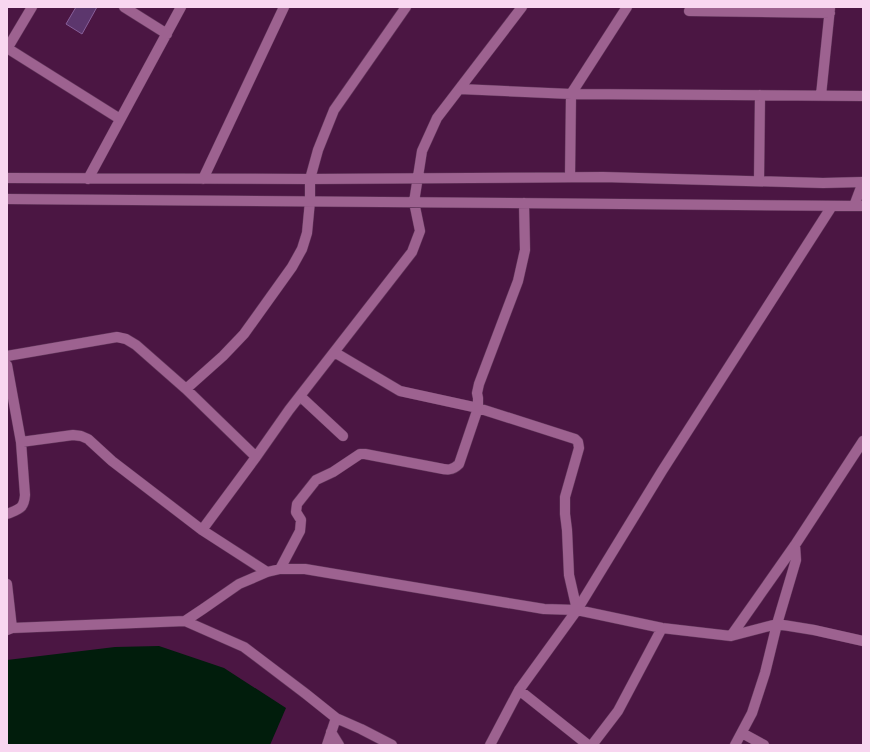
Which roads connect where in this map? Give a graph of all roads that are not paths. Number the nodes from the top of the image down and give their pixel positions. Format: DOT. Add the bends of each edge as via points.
graph roads {
  1 [pos="32,7"];
  2 [pos="124,7"];
  3 [pos="181,7"];
  4 [pos="284,7"];
  5 [pos="406,7"];
  6 [pos="522,7"];
  7 [pos="627,7"];
  8 [pos="830,10"];
  9 [pos="689,11"];
  10 [pos="167,34"];
  11 [pos="7,48"];
  12 [pos="460,89"];
  13 [pos="571,94"];
  14 [pos="760,95"];
  15 [pos="821,95"];
  16 [pos="863,96"];
  17 [pos="120,119"];
  18 [pos="7,178"];
  19 [pos="418,178"];
  20 [pos="570,178"];
  21 [pos="88,179"];
  22 [pos="203,179"];
  23 [pos="310,179"];
  24 [pos="758,181"];
  25 [pos="863,182"];
  26 [pos="7,199"];
  27 [pos="310,201"];
  28 [pos="414,202"];
  29 [pos="524,203"];
  30 [pos="832,206"];
  31 [pos="859,206"];
  32 [pos="334,352"];
  33 [pos="7,356"];
  34 [pos="7,366"];
  35 [pos="186,389"];
  36 [pos="300,396"];
  37 [pos="478,408"];
  38 [pos="343,436"];
  39 [pos="21,442"];
  40 [pos="862,444"];
  41 [pos="256,457"];
  42 [pos="7,514"];
  43 [pos="202,530"];
  44 [pos="795,544"];
  45 [pos="280,569"];
  46 [pos="266,572"];
  47 [pos="7,584"];
  48 [pos="577,610"];
  49 [pos="185,621"];
  50 [pos="777,624"];
  51 [pos="662,628"];
  52 [pos="10,629"];
  53 [pos="730,636"];
  54 [pos="863,641"];
  55 [pos="519,690"];
  56 [pos="336,718"];
  57 [pos="331,732"];
  58 [pos="742,733"];
  59 [pos="326,745"];
  60 [pos="339,745"];
  61 [pos="392,745"];
  62 [pos="490,745"];
  63 [pos="588,745"];
  64 [pos="592,745"];
  65 [pos="735,745"];
  66 [pos="764,745"];
  1 -- 11 [label="street"];
  2 -- 10 [label="street"];
  3 -- 10 [label="street"];
  4 -- 22 [label="street"];
  5 -- 23 [label="street" via="334,110"];
  6 -- 12 [label="street"];
  7 -- 13 [label="street"];
  8 -- 9 [label="street"];
  8 -- 15 [label="street"];
  10 -- 17 [label="street"];
  11 -- 17 [label="street"];
  12 -- 13 [label="street"];
  12 -- 19 [label="street" via="437,118 422,151"];
  13 -- 14 [label="street"];
  13 -- 20 [label="street"];
  14 -- 15 [label="street"];
  14 -- 24 [label="street"];
  15 -- 16 [label="street"];
  17 -- 21 [label="street"];
  18 -- 21 [label="street"];
  19 -- 20 [label="street"];
  19 -- 23 [label="street"];
  19 -- 28 [label="street"];
  20 -- 24 [label="street"];
  21 -- 22 [label="street"];
  22 -- 23 [label="street"];
  23 -- 27 [label="street"];
  24 -- 25 [label="street"];
  25 -- 31 [label="street"];
  26 -- 27 [label="street"];
  27 -- 28 [label="street"];
  27 -- 35 [label="street" via="307,233 292,267 244,334"];
  28 -- 29 [label="street"];
  28 -- 32 [label="street" via="420,231 412,252"];
  29 -- 30 [label="street"];
  29 -- 37 [label="street" via="525,250 518,282 479,384"];
  30 -- 31 [label="street"];
  30 -- 48 [label="street" via="662,471"];
  32 -- 36 [label="street"];
  32 -- 37 [label="street" via="400,391"];
  33 -- 35 [label="street" via="117,337 136,345"];
  34 -- 39 [label="street"];
  35 -- 41 [label="street"];
  36 -- 38 [label="street"];
  36 -- 41 [label="street"];
  37 -- 45 [label="street" via="459,464 455,468 450,470 360,454 316,480 297,504 296,512 301,520 300,531"];
  37 -- 48 [label="street" via="578,442 579,448 565,497 569,575"];
  39 -- 42 [label="street" via="24,503 21,508"];
  39 -- 43 [label="street" via="73,435 88,439 112,461"];
  40 -- 44 [label="street"];
  41 -- 43 [label="street"];
  43 -- 46 [label="street"];
  44 -- 50 [label="street" via="796,560"];
  44 -- 53 [label="street"];
  45 -- 46 [label="street"];
  45 -- 48 [label="street" via="305,569 544,609"];
  46 -- 49 [label="street" via="239,584"];
  47 -- 52 [label="street"];
  48 -- 51 [label="street"];
  48 -- 55 [label="street"];
  49 -- 52 [label="street"];
  49 -- 56 [label="street" via="244,647"];
  50 -- 53 [label="street"];
  50 -- 54 [label="street"];
  50 -- 58 [label="street" via="765,673 752,713"];
  51 -- 53 [label="street"];
  51 -- 64 [label="street" via="618,711"];
  55 -- 62 [label="street"];
  55 -- 63 [label="street"];
  56 -- 57 [label="street"];
  56 -- 61 [label="street"];
  57 -- 59 [label="street"];
  57 -- 60 [label="street"];
  58 -- 65 [label="street"];
  58 -- 66 [label="street"];
}
